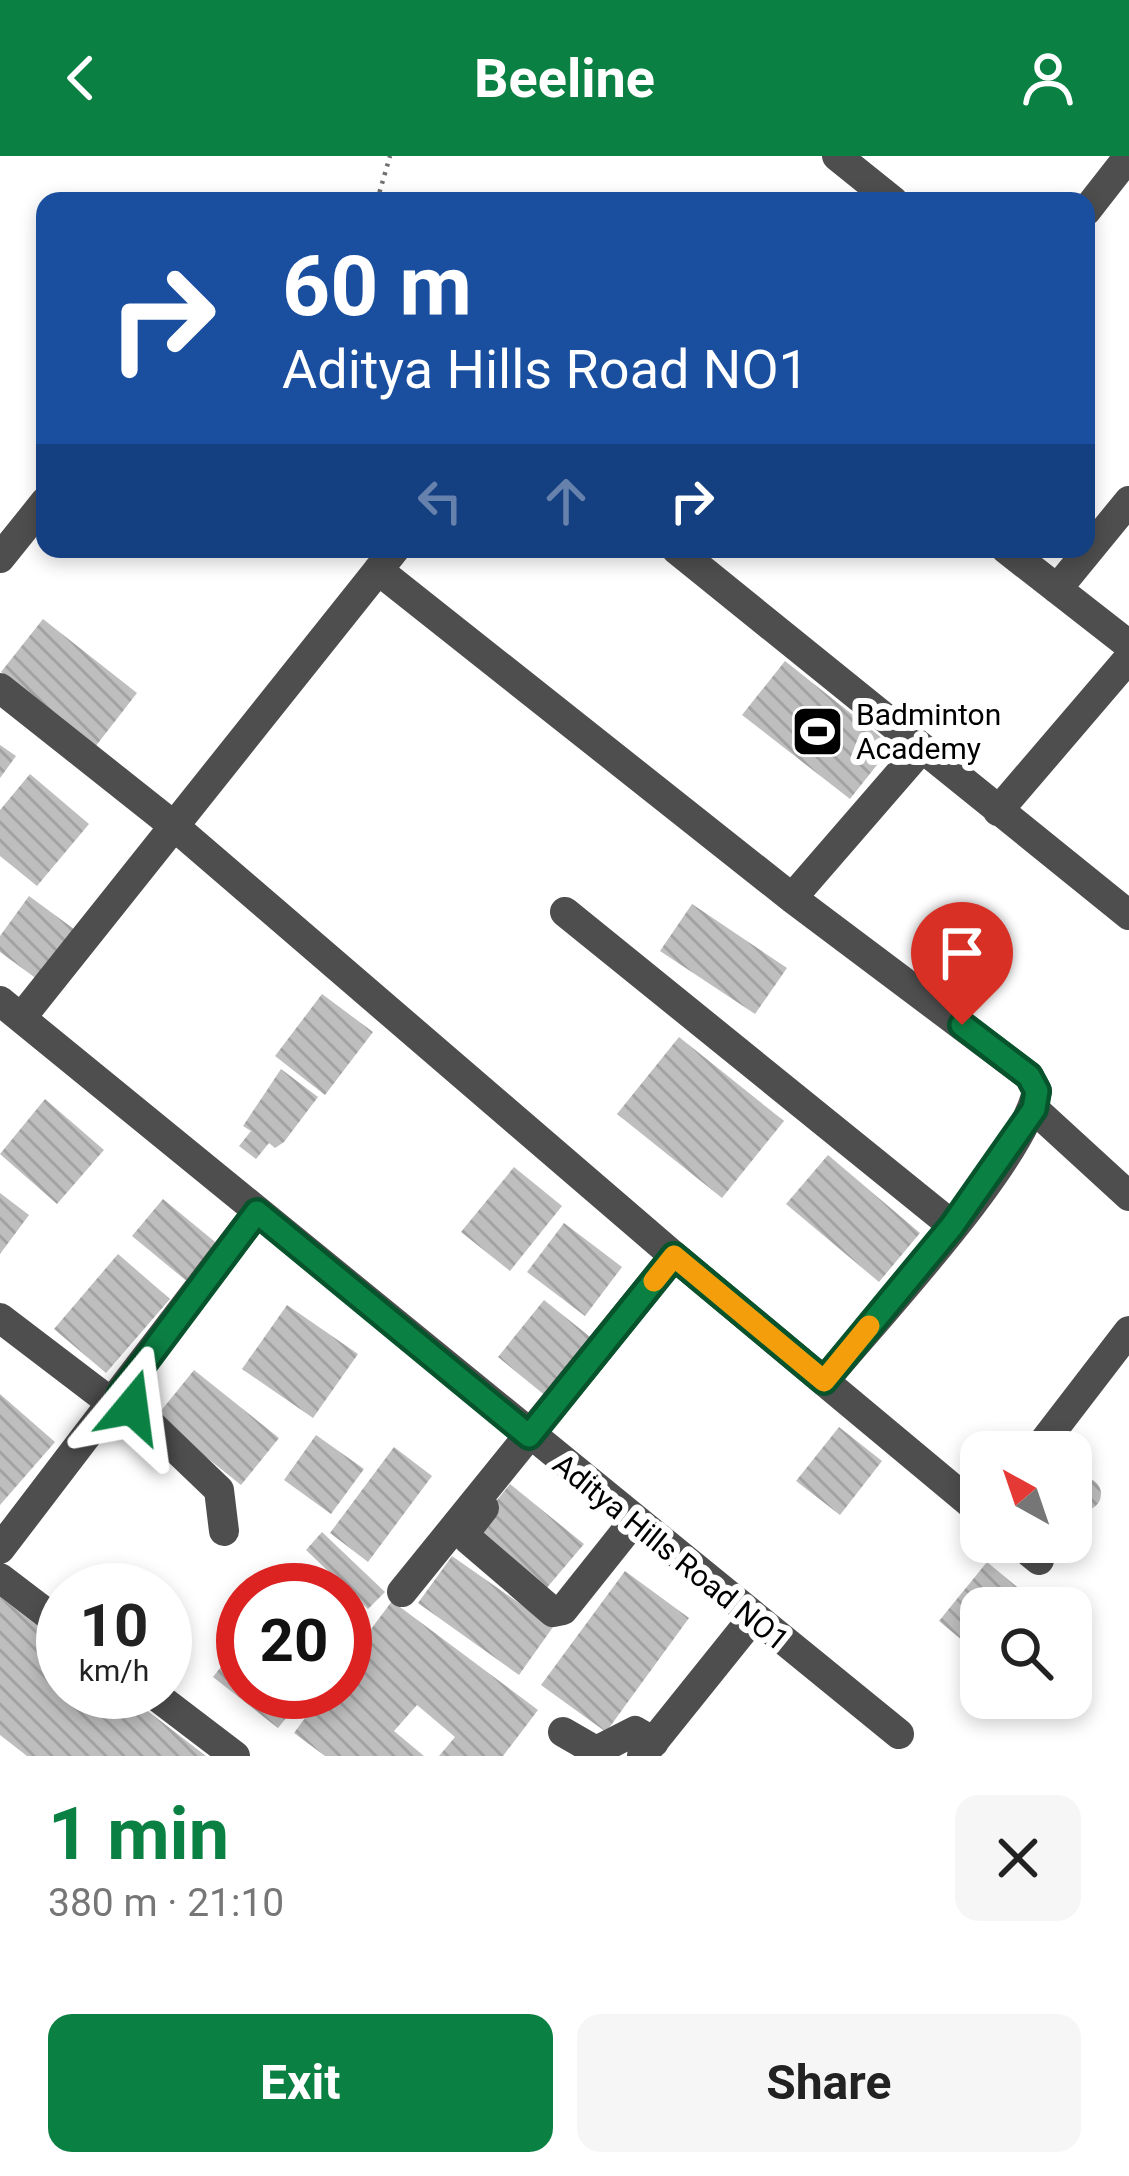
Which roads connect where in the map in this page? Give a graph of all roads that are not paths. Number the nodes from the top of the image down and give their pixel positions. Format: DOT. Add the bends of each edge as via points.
graph roads {
  1 [pos="837,156"];
  2 [pos="1129,156"];
  3 [pos="881,192"];
  4 [pos="1095,199"];
  5 [pos="1129,501"];
  6 [pos="36,513"];
  7 [pos="1095,543"];
  8 [pos="0,558"];
  9 [pos="687,558"];
  10 [pos="1017,558"];
  11 [pos="1082,558"];
  12 [pos="387,560"];
  13 [pos="1057,589"];
  14 [pos="1129,645"];
  15 [pos="1129,658"];
  16 [pos="0,688"];
  17 [pos="922,748"];
  18 [pos="998,811"];
  19 [pos="174,826"];
  20 [pos="792,898"];
  21 [pos="565,912"];
  22 [pos="1129,915"];
  23 [pos="10,1010"];
  24 [pos="1034,1109"];
  25 [pos="1129,1196"];
  26 [pos="257,1212"];
  27 [pos="952,1226"];
  28 [pos="674,1256"];
  29 [pos="0,1318"];
  30 [pos="1129,1331"];
  31 [pos="824,1381"];
  32 [pos="117,1400"];
  33 [pos="1052,1431"];
  34 [pos="532,1439"];
  35 [pos="960,1494"];
  36 [pos="634,1521"];
  37 [pos="224,1532"];
  38 [pos="0,1549"];
  39 [pos="0,1579"];
  40 [pos="402,1592"];
  41 [pos="36,1606"];
  42 [pos="752,1618"];
  43 [pos="187,1719"];
  44 [pos="563,1732"];
  45 [pos="899,1734"];
  46 [pos="648,1749"];
  47 [pos="236,1756"];
  1 -- 3 [label="street"];
  2 -- 4 [label="street"];
  5 -- 7 [label="street"];
  6 -- 8 [label="street"];
  9 -- 17 [label="street"];
  10 -- 13 [label="street"];
  11 -- 13 [label="street"];
  12 -- 19 [label="street"];
  12 -- 20 [label="street"];
  13 -- 14 [label="street"];
  15 -- 18 [label="street"];
  16 -- 19 [label="street"];
  17 -- 18 [label="street"];
  17 -- 20 [label="street"];
  18 -- 22 [label="street"];
  19 -- 23 [label="street"];
  19 -- 28 [label="street"];
  20 -- 24 [label="street" via="1029,1076"];
  21 -- 27 [label="street"];
  23 -- 26 [label="street, Aditya Hills Road NO1"];
  24 -- 25 [label="street"];
  24 -- 27 [label="street"];
  26 -- 32 [label="street"];
  26 -- 34 [label="street, Aditya Hills Road NO1"];
  27 -- 31 [label="street"];
  28 -- 31 [label="street"];
  28 -- 34 [label="street"];
  29 -- 32 [label="street"];
  30 -- 33 [label="street"];
  31 -- 35 [label="street"];
  32 -- 37 [label="street" via="219,1490"];
  32 -- 38 [label="street"];
  34 -- 36 [label="street, Aditya Hills Road NO1"];
  34 -- 36 [label="street" via="466,1531 553,1612"];
  34 -- 40 [label="street"];
  36 -- 42 [label="street, Aditya Hills Road NO1"];
  39 -- 41 [label="street"];
  42 -- 45 [label="street, Aditya Hills Road NO1"];
  42 -- 46 [label="street"];
  43 -- 47 [label="street"];
  44 -- 46 [label="street" via="596,1751 635,1731"];
}
